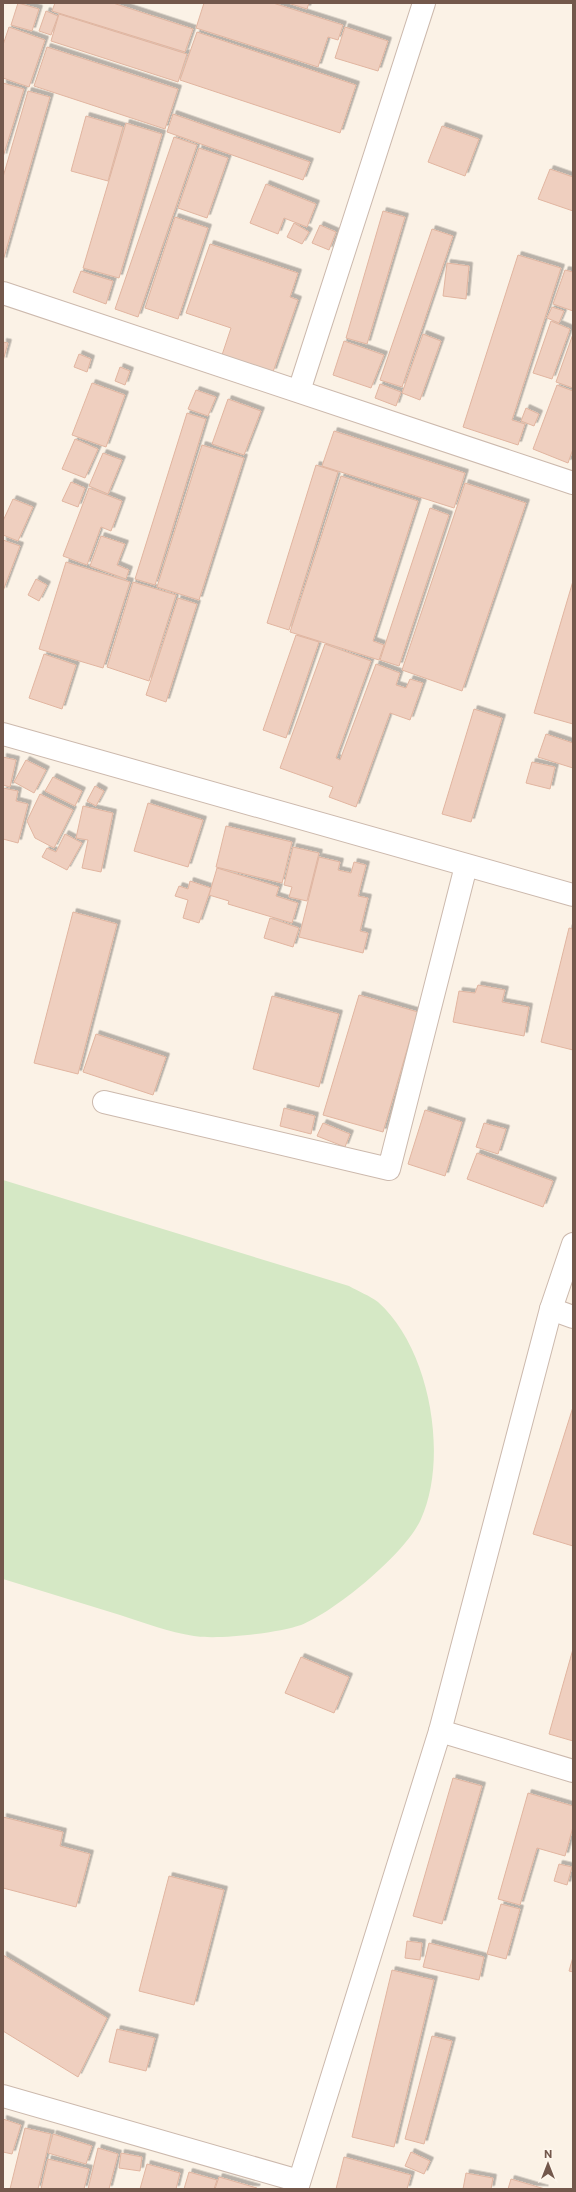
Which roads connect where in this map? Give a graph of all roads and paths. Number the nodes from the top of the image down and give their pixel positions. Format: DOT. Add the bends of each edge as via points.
graph roads {
  1 [pos="424,3"];
  2 [pos="3,293"];
  3 [pos="300,391"];
  4 [pos="573,483"];
  5 [pos="3,734"];
  6 [pos="466,866"];
  7 [pos="573,895"];
  8 [pos="104,1102"];
  9 [pos="573,1244"];
  10 [pos="551,1309"];
  11 [pos="573,1317"];
  12 [pos="440,1731"];
  13 [pos="573,1770"];
  14 [pos="3,2096"];
  15 [pos="298,2185"];
  1 -- 3 [label="street"];
  2 -- 3 [label="street"];
  3 -- 4 [label="street"];
  5 -- 6 [label="street"];
  6 -- 7 [label="street"];
  6 -- 8 [label="street" via="389,1169"];
  9 -- 10 [label="street"];
  10 -- 11 [label="street"];
  10 -- 12 [label="street"];
  12 -- 13 [label="street"];
  12 -- 15 [label="street"];
  14 -- 15 [label="street"];
}
